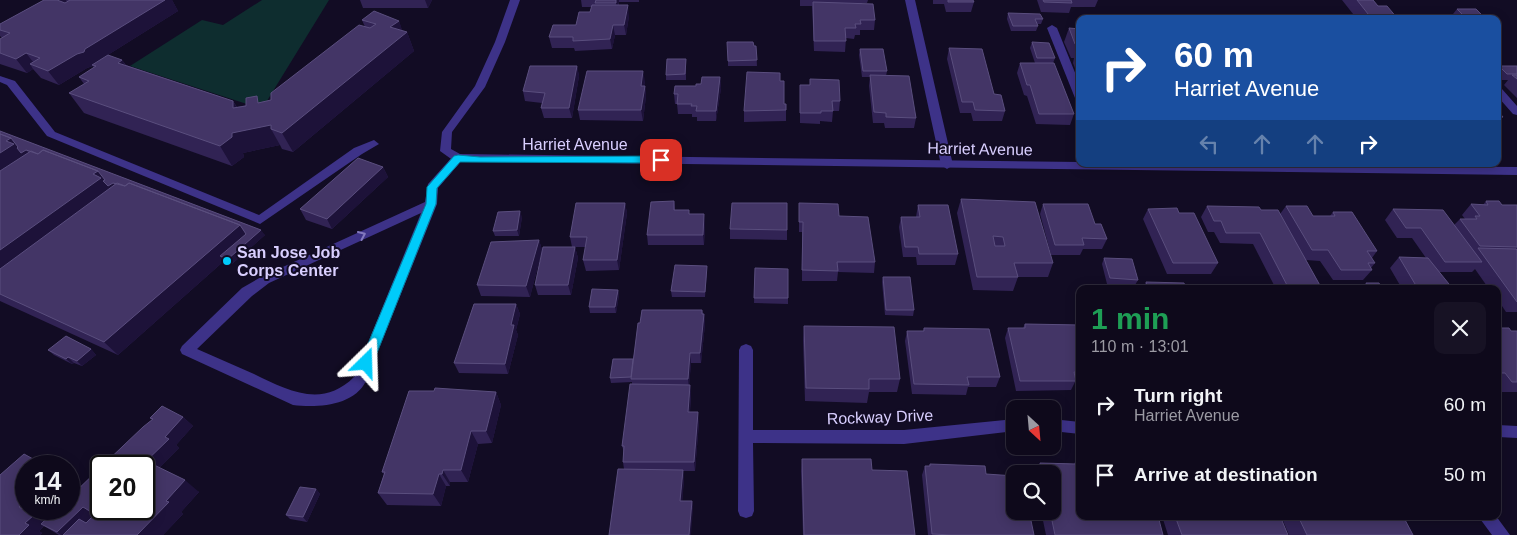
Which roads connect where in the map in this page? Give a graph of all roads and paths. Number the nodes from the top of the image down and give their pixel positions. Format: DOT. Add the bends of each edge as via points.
graph roads {
  1 [pos="515,0"];
  2 [pos="910,0"];
  3 [pos="1052,28"];
  4 [pos="0,79"];
  5 [pos="1076,88"];
  6 [pos="1501,94"];
  7 [pos="1517,112"];
  8 [pos="374,144"];
  9 [pos="458,158"];
  10 [pos="947,165"];
  11 [pos="1076,165"];
  12 [pos="1244,167"];
  13 [pos="1517,171"];
  14 [pos="431,204"];
  15 [pos="746,350"];
  16 [pos="1006,425"];
  17 [pos="1061,425"];
  18 [pos="1076,427"];
  19 [pos="1501,431"];
  20 [pos="1517,432"];
  21 [pos="746,436"];
  22 [pos="746,511"];
  23 [pos="1489,520"];
  24 [pos="1502,535"];
  1 -- 9 [label="street, Harriet Avenue" via="480,87 447,132 445,151"];
  2 -- 10 [label="street"];
  3 -- 5 [label="street"];
  4 -- 8 [label="street" via="11,83 51,134 260,220 358,151"];
  6 -- 7 [label="street"];
  9 -- 10 [label="street, Harriet Avenue"];
  9 -- 14 [label="street" via="432,187"];
  10 -- 11 [label="street, Harriet Avenue"];
  12 -- 13 [label="street, Harriet Avenue"];
  14 -- 14 [label="street, one-way" via="354,387 337,396 305,401 293,399 187,350 247,292 264,280"];
  15 -- 21 [label="street"];
  16 -- 21 [label="street, Rockway Drive" via="904,437"];
  17 -- 18 [label="street"];
  19 -- 20 [label="street"];
  21 -- 22 [label="street"];
  23 -- 24 [label="street"];
}
